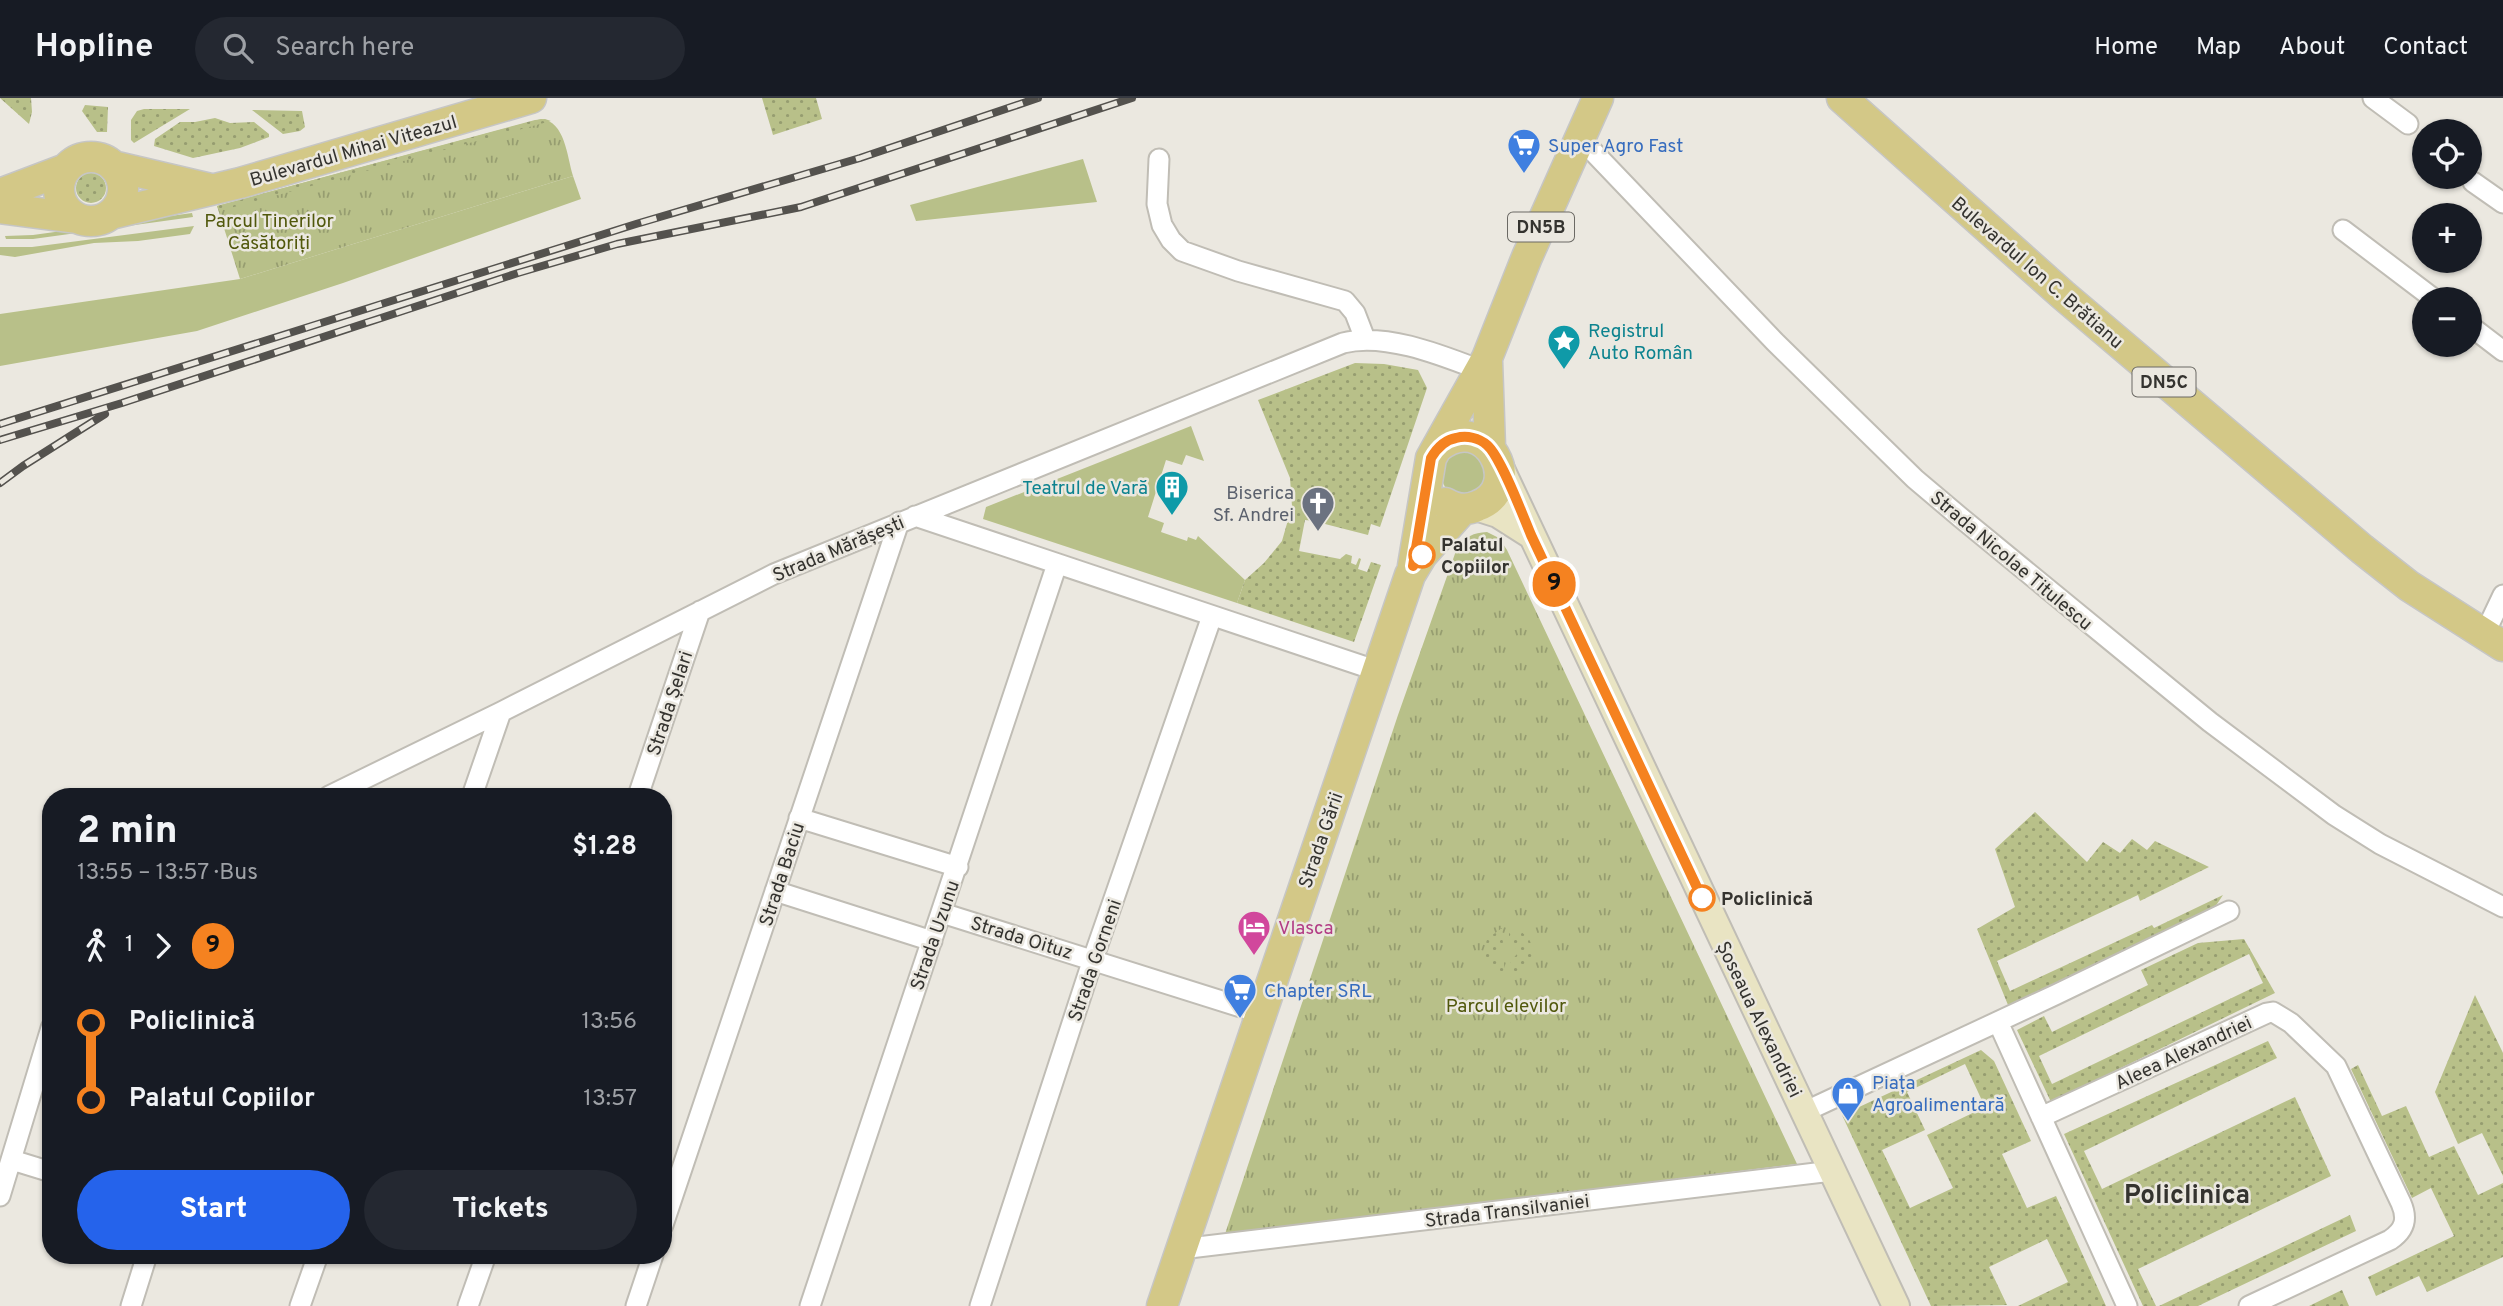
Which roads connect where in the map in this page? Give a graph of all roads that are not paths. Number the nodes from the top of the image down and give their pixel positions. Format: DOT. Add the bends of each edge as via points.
graph roads {
  1 [pos="531,98"];
  2 [pos="1598,98"];
  3 [pos="1842,98"];
  4 [pos="2373,98"];
  5 [pos="2408,124"];
  6 [pos="1581,139"];
  7 [pos="1159,159"];
  8 [pos="113,166"];
  9 [pos="66,169"];
  10 [pos="2482,188"];
  11 [pos="215,190"];
  12 [pos="0,194"];
  13 [pos="2503,203"];
  14 [pos="0,208"];
  15 [pos="111,214"];
  16 [pos="76,218"];
  17 [pos="2343,230"];
  18 [pos="2418,287"];
  19 [pos="2482,336"];
  20 [pos="1365,339"];
  21 [pos="2503,351"];
  22 [pos="1483,364"];
  23 [pos="1438,447"];
  24 [pos="1495,457"];
  25 [pos="1428,477"];
  26 [pos="1470,508"];
  27 [pos="907,519"];
  28 [pos="1531,535"];
  29 [pos="1057,564"];
  30 [pos="1413,566"];
  31 [pos="2503,595"];
  32 [pos="700,611"];
  33 [pos="1213,616"];
  34 [pos="2493,640"];
  35 [pos="1378,671"];
  36 [pos="501,712"];
  37 [pos="345,788"];
  38 [pos="475,788"];
  39 [pos="641,788"];
  40 [pos="799,818"];
  41 [pos="958,866"];
  42 [pos="775,891"];
  43 [pos="2503,907"];
  44 [pos="2229,911"];
  45 [pos="942,912"];
  46 [pos="932,941"];
  47 [pos="1093,959"];
  48 [pos="1263,1014"];
  49 [pos="1998,1023"];
  50 [pos="42,1058"];
  51 [pos="1804,1112"];
  52 [pos="2041,1117"];
  53 [pos="12,1160"];
  54 [pos="42,1169"];
  55 [pos="1832,1171"];
  56 [pos="0,1196"];
  57 [pos="672,1198"];
  58 [pos="1181,1249"];
  59 [pos="145,1264"];
  60 [pos="315,1264"];
  61 [pos="482,1264"];
  62 [pos="650,1264"];
  63 [pos="131,1306"];
  64 [pos="300,1306"];
  65 [pos="468,1306"];
  66 [pos="636,1306"];
  67 [pos="810,1306"];
  68 [pos="980,1306"];
  69 [pos="1162,1306"];
  70 [pos="1896,1306"];
  71 [pos="2127,1306"];
  72 [pos="2249,1306"];
  1 -- 11 [label="main road, Bulevardul Mihai Viteazul"];
  2 -- 6 [label="main road, DN5B"];
  3 -- 34 [label="main road, Bulevardul Ion C. Brătianu / DN5C" via="2072,303 2341,531 2409,586"];
  4 -- 5 [label="street"];
  6 -- 22 [label="main road, DN5B"];
  6 -- 43 [label="street, Strada Nicolae Titulescu" via="1774,342 1959,517 2210,722 2334,815 2389,849"];
  7 -- 20 [label="street" via="1157,204 1162,225 1182,251 1345,302 1355,313"];
  8 -- 9 [label="main road" via="84,158"];
  8 -- 11 [label="main road, Bulevardul Mihai Viteazul"];
  8 -- 15 [label="main road" via="123,192"];
  9 -- 12 [label="main road"];
  9 -- 16 [label="main road" via="60,196"];
  10 -- 13 [label="street"];
  11 -- 15 [label="main road, Bulevardul Mihai Viteazul"];
  14 -- 16 [label="main road"];
  15 -- 16 [label="main road" via="95,221"];
  17 -- 18 [label="street"];
  19 -- 21 [label="street"];
  20 -- 22 [label="street, Strada Mărășești"];
  20 -- 27 [label="street, Strada Mărășești" via="1342,343"];
  22 -- 23 [label="main road, DN5B"];
  22 -- 24 [label="main road, DN5B"];
  23 -- 24 [label="main road" via="1461,437 1474,438"];
  23 -- 25 [label="main road, DN5B"];
  24 -- 26 [label="main road, DN5B" via="1500,478 1495,491"];
  24 -- 28 [label="main road, Șoseaua Alexandriei"];
  25 -- 26 [label="main road" via="1440,499 1451,506"];
  25 -- 30 [label="main road, DN5B"];
  26 -- 28 [label="main road" via="1497,514"];
  26 -- 30 [label="main road, Strada Gării / DN5B"];
  27 -- 29 [label="street"];
  27 -- 32 [label="street, Strada Mărășești" via="774,574"];
  27 -- 40 [label="street, Strada Baciu"];
  28 -- 51 [label="main road, Șoseaua Alexandriei"];
  29 -- 33 [label="street"];
  29 -- 41 [label="street, Strada Uzunu"];
  30 -- 35 [label="main road, Strada Gării / DN5B"];
  31 -- 34 [label="street"];
  32 -- 36 [label="street, Strada Mărășești"];
  32 -- 39 [label="street, Strada Șelari"];
  33 -- 35 [label="street"];
  33 -- 47 [label="street, Strada Gorneni"];
  35 -- 48 [label="main road, Strada Gării / DN5B"];
  36 -- 37 [label="street, Strada Mărășești"];
  36 -- 38 [label="street"];
  40 -- 41 [label="street"];
  40 -- 42 [label="street, Strada Baciu"];
  41 -- 45 [label="street, Strada Uzunu"];
  42 -- 46 [label="street"];
  42 -- 57 [label="street, Strada Baciu"];
  44 -- 49 [label="street"];
  45 -- 46 [label="street, Strada Uzunu"];
  45 -- 47 [label="street, Strada Oituz"];
  46 -- 67 [label="street, Strada Uzunu"];
  47 -- 48 [label="street, Strada Oituz"];
  47 -- 68 [label="street, Strada Gorneni"];
  48 -- 58 [label="main road, Strada Gării / DN5B"];
  49 -- 51 [label="street"];
  49 -- 52 [label="street"];
  50 -- 53 [label="street"];
  51 -- 55 [label="main road, Șoseaua Alexandriei"];
  52 -- 71 [label="street"];
  52 -- 72 [label="street, Aleea Alexandriei" via="2267,1013 2291,1023 2336,1066 2406,1219 2390,1240"];
  53 -- 54 [label="street"];
  53 -- 56 [label="street"];
  55 -- 58 [label="street, Strada Transilvaniei"];
  55 -- 70 [label="main road, Șoseaua Alexandriei"];
  58 -- 69 [label="main road, Strada Gării / DN5B"];
  59 -- 63 [label="street"];
  60 -- 64 [label="street"];
  61 -- 65 [label="street"];
  62 -- 66 [label="street"];
}
